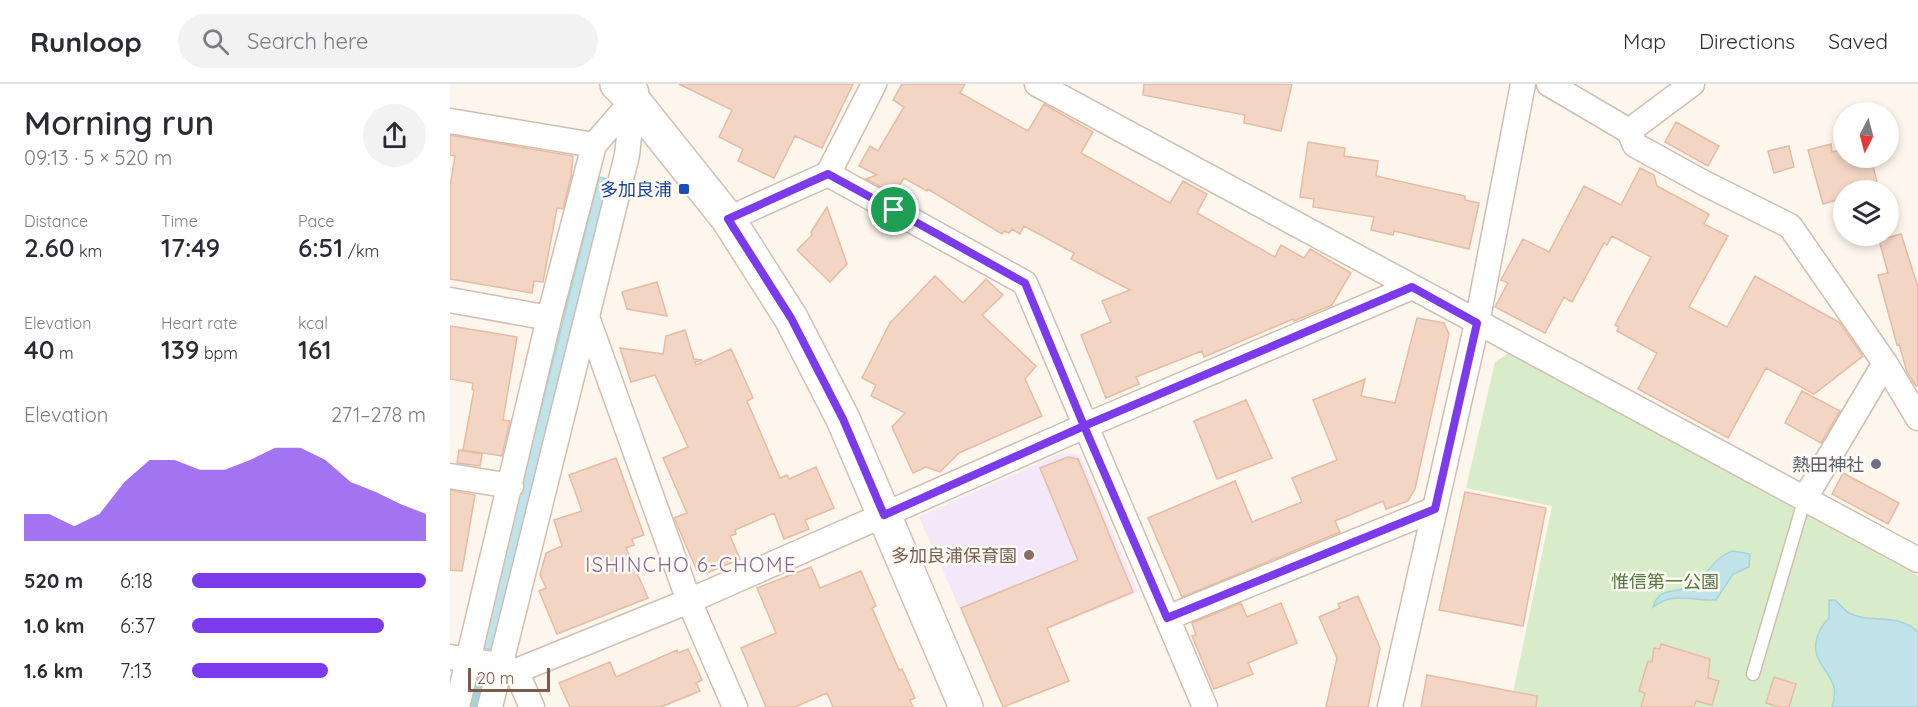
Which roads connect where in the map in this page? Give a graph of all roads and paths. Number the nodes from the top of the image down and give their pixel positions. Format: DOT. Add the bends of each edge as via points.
graph roads {
  1 [pos="874,84"];
  2 [pos="1037,84"];
  3 [pos="1523,84"];
  4 [pos="1549,84"];
  5 [pos="1692,84"];
  6 [pos="629,89"];
  7 [pos="450,121"];
  8 [pos="1629,131"];
  9 [pos="594,145"];
  10 [pos="828,174"];
  11 [pos="728,219"];
  12 [pos="1412,287"];
  13 [pos="450,300"];
  14 [pos="587,317"];
  15 [pos="549,318"];
  16 [pos="1477,323"];
  17 [pos="1885,363"];
  18 [pos="1918,418"];
  19 [pos="1084,426"];
  20 [pos="450,476"];
  21 [pos="511,486"];
  22 [pos="1805,498"];
  23 [pos="1435,509"];
  24 [pos="884,515"];
  25 [pos="1918,560"];
  26 [pos="689,601"];
  27 [pos="1167,618"];
  28 [pos="483,663"];
  29 [pos="1753,674"];
  30 [pos="457,707"];
  31 [pos="490,707"];
  32 [pos="532,707"];
  33 [pos="735,707"];
  34 [pos="966,707"];
  35 [pos="1205,707"];
  36 [pos="1390,707"];
  1 -- 10 [label="street"];
  2 -- 12 [label="street"];
  3 -- 16 [label="street"];
  4 -- 8 [label="street"];
  5 -- 8 [label="street"];
  6 -- 9 [label="street"];
  6 -- 11 [label="street"];
  6 -- 14 [label="street" via="627,155"];
  7 -- 9 [label="street"];
  8 -- 17 [label="street" via="1635,145 1790,226"];
  9 -- 15 [label="street"];
  10 -- 11 [label="street"];
  10 -- 19 [label="street" via="1025,283"];
  11 -- 24 [label="street" via="791,318 843,419"];
  12 -- 16 [label="street"];
  12 -- 19 [label="street"];
  13 -- 15 [label="street"];
  14 -- 26 [label="street"];
  14 -- 28 [label="street"];
  15 -- 21 [label="street"];
  16 -- 22 [label="street"];
  16 -- 23 [label="street"];
  17 -- 18 [label="street"];
  17 -- 22 [label="street"];
  19 -- 24 [label="street"];
  19 -- 27 [label="street"];
  20 -- 21 [label="street"];
  21 -- 28 [label="street"];
  22 -- 25 [label="street"];
  22 -- 29 [label="lane"];
  23 -- 27 [label="street"];
  23 -- 36 [label="street"];
  24 -- 26 [label="street"];
  24 -- 34 [label="street"];
  26 -- 28 [label="street"];
  26 -- 33 [label="street"];
  27 -- 35 [label="street"];
  28 -- 30 [label="street"];
  28 -- 31 [label="street"];
  28 -- 32 [label="street"];
}
